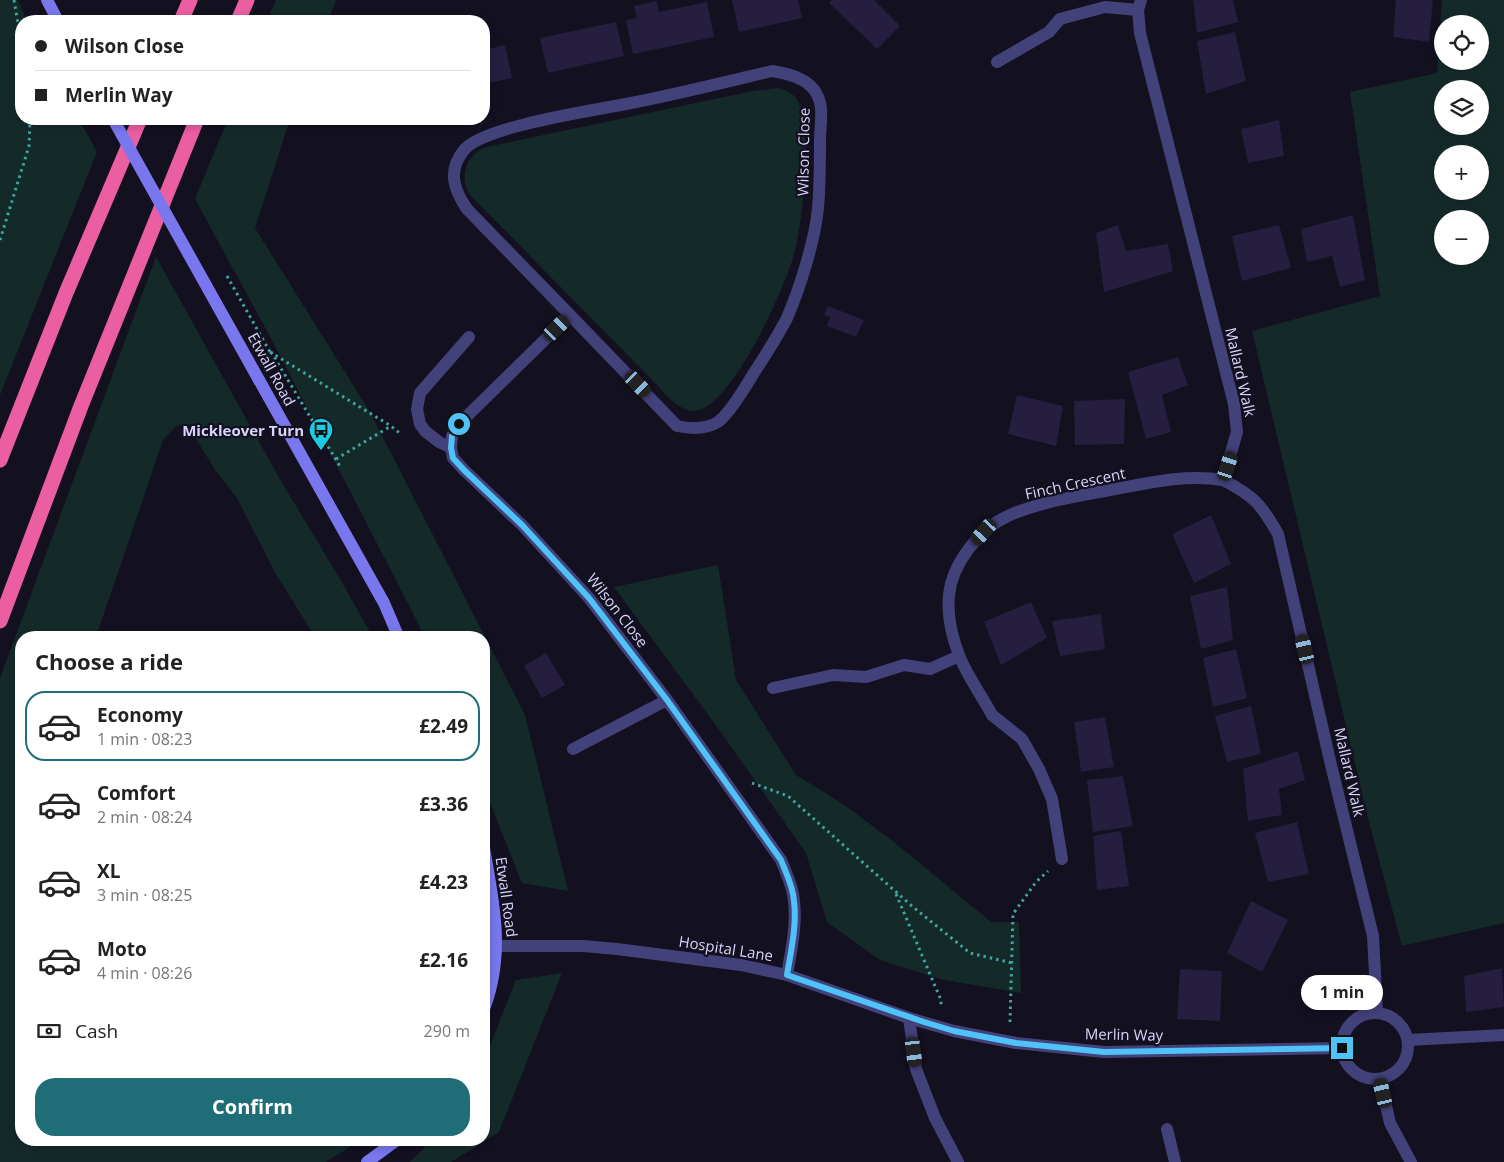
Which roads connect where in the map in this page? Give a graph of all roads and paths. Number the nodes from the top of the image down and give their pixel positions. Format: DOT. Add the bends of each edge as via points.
graph roads {
  1 [pos="14,0"];
  2 [pos="47,0"];
  3 [pos="190,0"];
  4 [pos="247,0"];
  5 [pos="1139,5"];
  6 [pos="17,15"];
  7 [pos="55,15"];
  8 [pos="184,15"];
  9 [pos="241,15"];
  10 [pos="997,62"];
  11 [pos="30,125"];
  12 [pos="115,125"];
  13 [pos="137,125"];
  14 [pos="195,125"];
  15 [pos="0,240"];
  16 [pos="570,315"];
  17 [pos="469,337"];
  18 [pos="391,426"];
  19 [pos="404,438"];
  20 [pos="451,448"];
  21 [pos="336,459"];
  22 [pos="0,460"];
  23 [pos="341,468"];
  24 [pos="1223,480"];
  25 [pos="0,620"];
  26 [pos="396,631"];
  27 [pos="959,656"];
  28 [pos="773,688"];
  29 [pos="667,700"];
  30 [pos="573,749"];
  31 [pos="720,773"];
  32 [pos="1062,859"];
  33 [pos="490,882"];
  34 [pos="895,891"];
  35 [pos="497,946"];
  36 [pos="1012,963"];
  37 [pos="787,975"];
  38 [pos="490,988"];
  39 [pos="1377,1012"];
  40 [pos="910,1018"];
  41 [pos="938,1026"];
  42 [pos="1504,1034"];
  43 [pos="1408,1040"];
  44 [pos="1009,1042"];
  45 [pos="1342,1048"];
  46 [pos="1380,1078"];
  47 [pos="1167,1129"];
  48 [pos="389,1146"];
  49 [pos="368,1162"];
  50 [pos="958,1162"];
  51 [pos="1175,1162"];
  52 [pos="1410,1162"];
  1 -- 6 [label="path"];
  2 -- 7 [label="street"];
  3 -- 8 [label="highway"];
  4 -- 9 [label="highway"];
  5 -- 10 [label="street, Mallard Walk" via="1105,6 1060,18 1049,32"];
  5 -- 24 [label="street, Mallard Walk" via="1140,33 1234,404 1237,432"];
  11 -- 15 [label="path" via="29,146"];
  12 -- 26 [label="street, Etwall Road, bridge" via="384,604"];
  13 -- 22 [label="highway"];
  14 -- 25 [label="highway" via="81,406"];
  16 -- 16 [label="street, Wilson Close" via="472,214 457,194 454,172 464,150 483,137 531,123 772,71 784,72 814,90 822,112 818,210 805,265 778,335 745,388 718,422 704,428 677,426"];
  16 -- 20 [label="street" via="459,424 452,436"];
  17 -- 20 [label="street" via="420,393 416,409 425,431"];
  18 -- 19 [label="path"];
  18 -- 21 [label="path"];
  18 -- 21 [label="path" via="270,352"];
  20 -- 29 [label="street, Wilson Close" via="453,458 464,470 522,525 589,598"];
  21 -- 23 [label="path"];
  24 -- 27 [label="street, Finch Crescent" via="1203,476 1182,478 1059,499 1006,516 984,532 968,549 957,568 949,594 950,624"];
  24 -- 39 [label="street, Mallard Walk" via="1256,500 1278,534 1373,936"];
  27 -- 28 [label="street" via="930,669 904,665 866,677 833,675"];
  27 -- 32 [label="street, Finch Crescent" via="992,715 1022,739 1040,769 1052,799"];
  29 -- 30 [label="street"];
  29 -- 31 [label="street, Wilson Close"];
  31 -- 34 [label="path" via="788,796"];
  31 -- 37 [label="street, Wilson Close" via="781,860 790,881 794,918"];
  32 -- 36 [label="path" via="1036,882 1013,914"];
  33 -- 35 [label="street, Etwall Road"];
  34 -- 36 [label="path" via="970,953"];
  34 -- 41 [label="path" via="941,1000"];
  35 -- 37 [label="street, Hospital Lane" via="617,948 741,965"];
  35 -- 38 [label="street, Etwall Road"];
  36 -- 44 [label="path"];
  37 -- 40 [label="street, Hospital Lane"];
  39 -- 43 [label="street" via="1397,1021"];
  39 -- 45 [label="street" via="1356,1018 1348,1026"];
  40 -- 41 [label="street, Merlin Way"];
  40 -- 50 [label="street" via="916,1069 935,1118"];
  41 -- 44 [label="street, Merlin Way"];
  42 -- 43 [label="street"];
  43 -- 46 [label="street" via="1405,1060 1390,1075"];
  44 -- 45 [label="street, Merlin Way" via="1104,1052"];
  45 -- 46 [label="street" via="1344,1058 1354,1071 1369,1078"];
  46 -- 52 [label="street" via="1390,1123"];
  47 -- 51 [label="street"];
  48 -- 49 [label="street"];
}
